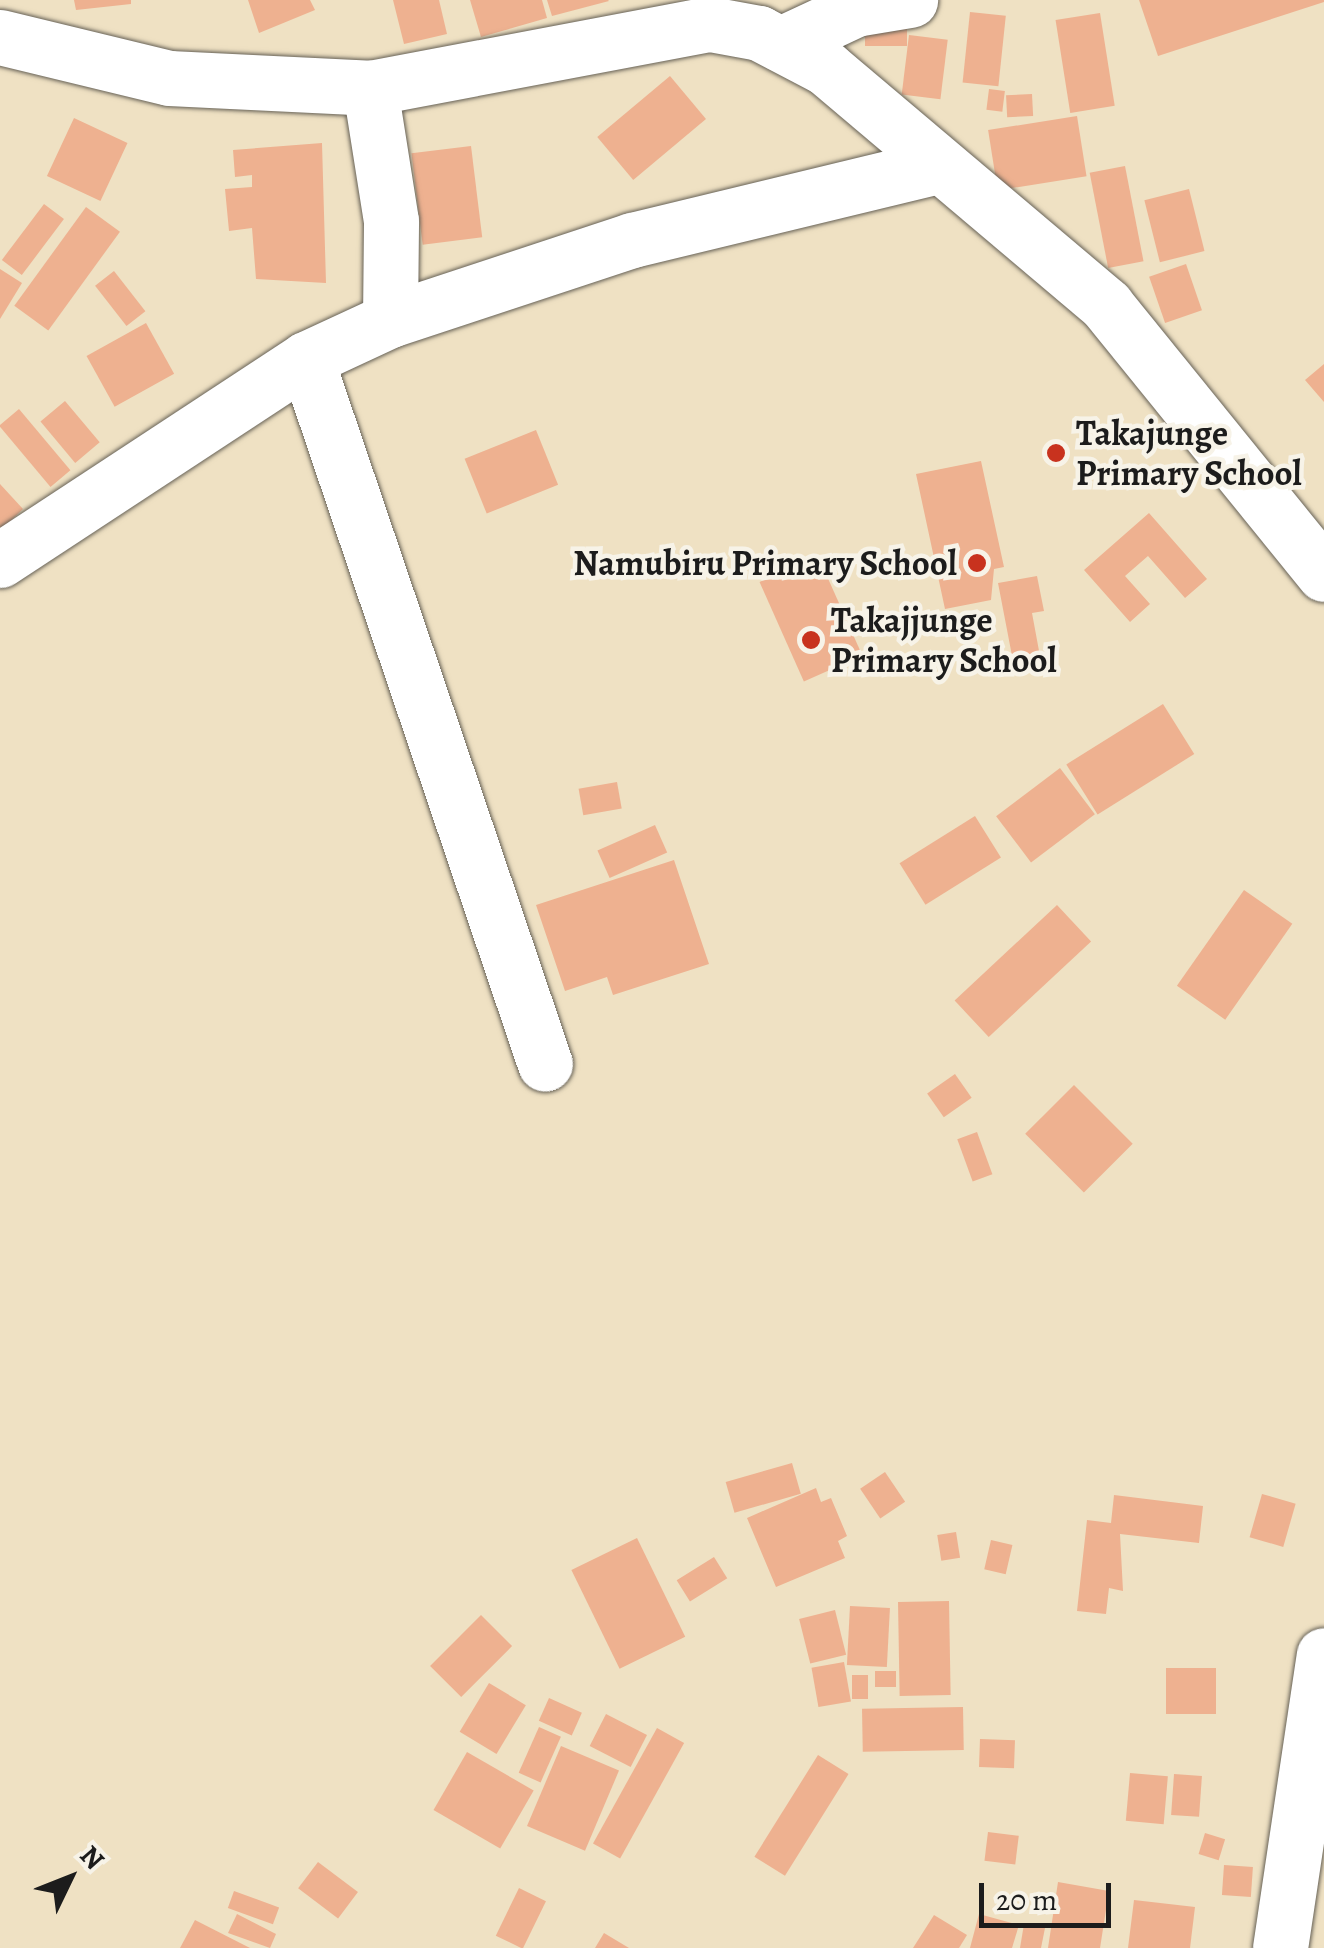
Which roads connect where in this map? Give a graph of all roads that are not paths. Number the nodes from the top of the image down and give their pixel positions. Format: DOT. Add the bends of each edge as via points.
graph roads {
  1 [pos="910,0"];
  2 [pos="761,26"];
  3 [pos="0,37"];
  4 [pos="370,88"];
  5 [pos="938,166"];
  6 [pos="390,320"];
  7 [pos="306,359"];
  8 [pos="0,560"];
  9 [pos="1324,574"];
  10 [pos="545,1064"];
  11 [pos="1324,1655"];
  12 [pos="1296,1942"];
  1 -- 2 [label="street"];
  2 -- 4 [label="street" via="710,24"];
  2 -- 5 [label="street" via="826,68"];
  3 -- 4 [label="street" via="169,78"];
  4 -- 6 [label="street" via="391,221"];
  5 -- 6 [label="street" via="632,240"];
  5 -- 9 [label="street" via="1106,306"];
  6 -- 7 [label="street"];
  7 -- 8 [label="street"];
  7 -- 10 [label="street"];
  11 -- 12 [label="street"];
}
